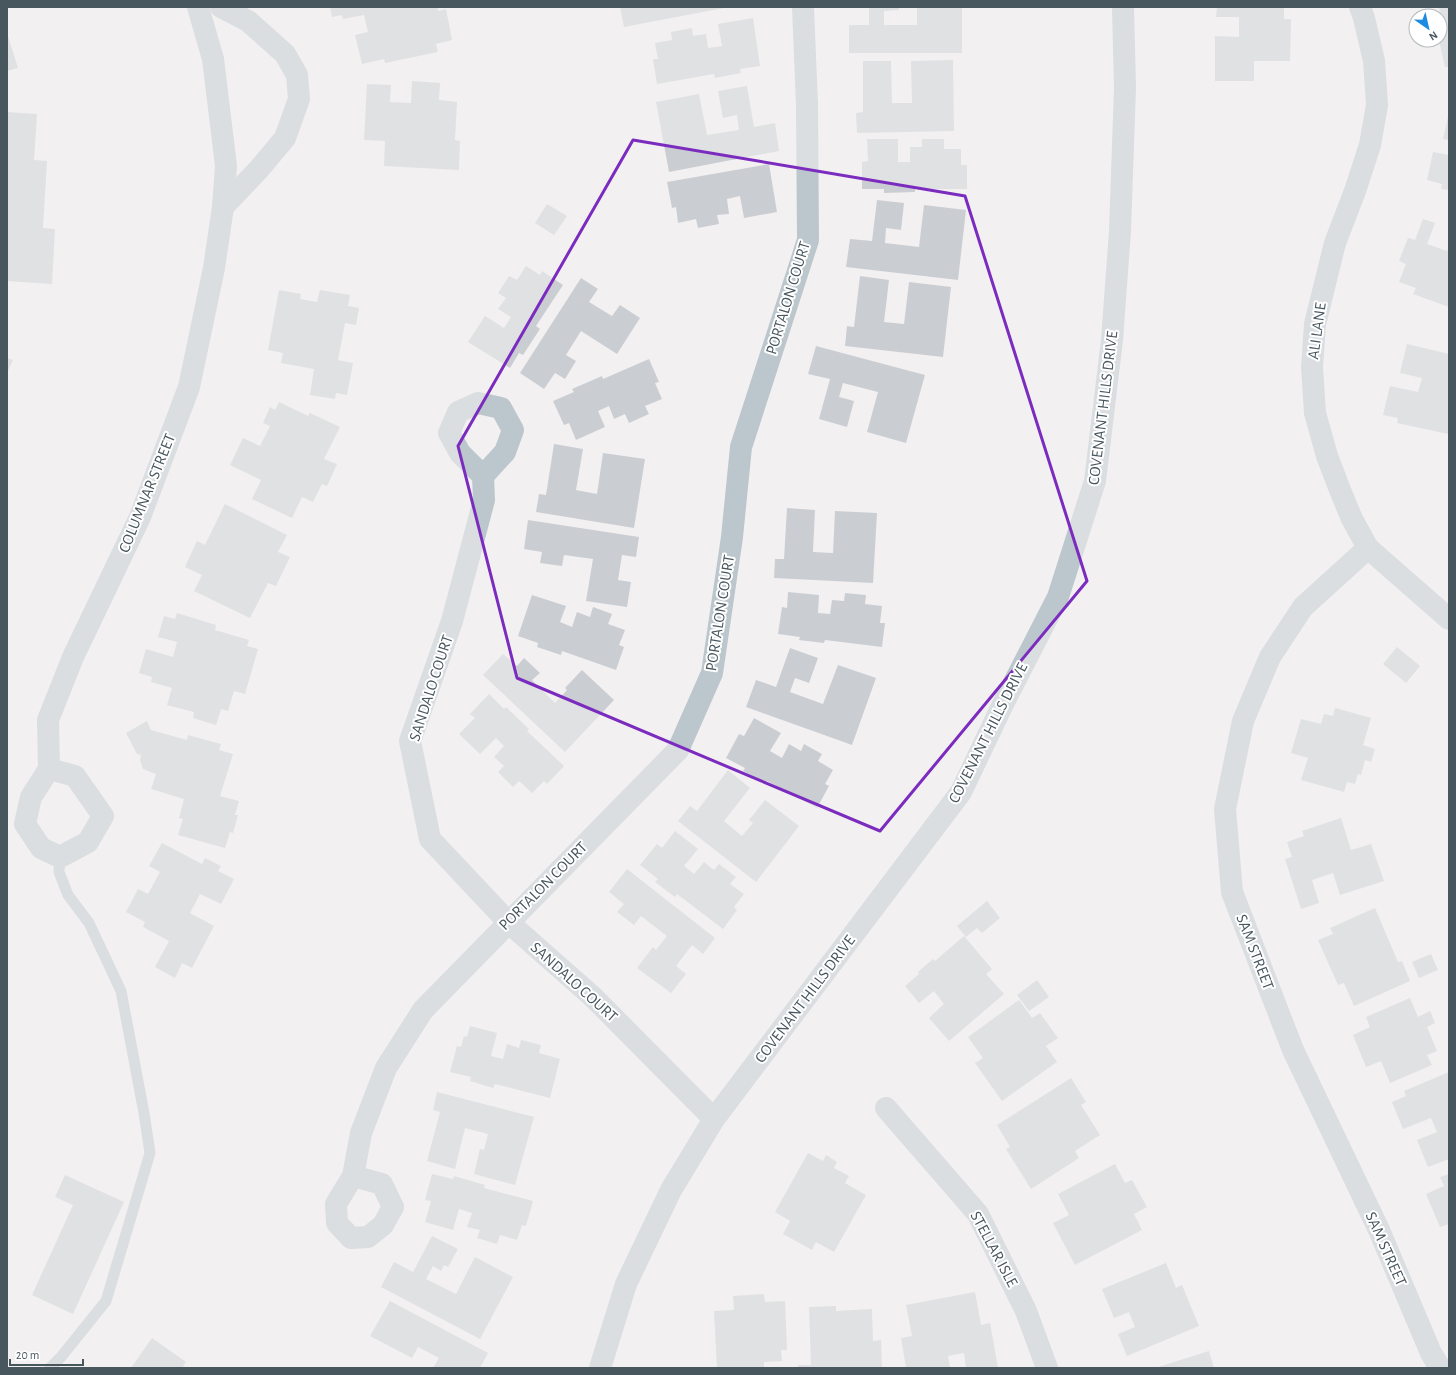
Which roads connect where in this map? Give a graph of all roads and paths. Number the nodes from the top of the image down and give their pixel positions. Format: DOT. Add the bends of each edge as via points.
graph roads {
  1 [pos="198,7"];
  2 [pos="221,7"];
  3 [pos="803,7"];
  4 [pos="1124,7"];
  5 [pos="1360,7"];
  6 [pos="223,207"];
  7 [pos="483,476"];
  8 [pos="1368,548"];
  9 [pos="1449,619"];
  10 [pos="49,768"];
  11 [pos="60,857"];
  12 [pos="508,922"];
  13 [pos="886,1108"];
  14 [pos="714,1119"];
  15 [pos="353,1176"];
  16 [pos="50,1368"];
  17 [pos="600,1368"];
  18 [pos="1047,1368"];
  19 [pos="1440,1368"];
  1 -- 6 [label="street, COLUMNAR STREET" via="213,59 226,166"];
  2 -- 6 [label="street" via="248,21 285,54 297,75 299,99 285,138"];
  3 -- 12 [label="street, PORTALON COURT" via="808,240 741,447 732,537 712,673 678,750"];
  4 -- 14 [label="street, COVENANT HILLS DRIVE" via="1120,231 1112,340 1095,481 1058,597 961,792"];
  5 -- 8 [label="street, ALI LANE" via="1374,61 1377,105 1370,145 1335,243 1324,285 1315,324 1312,367 1315,413 1326,456 1352,519"];
  6 -- 10 [label="street, COLUMNAR STREET" via="214,268 189,387 140,517 73,657 48,720"];
  7 -- 12 [label="street, SANDALO COURT" via="484,500 452,621 410,741 430,839"];
  8 -- 9 [label="street, ALI LANE"];
  8 -- 19 [label="street, SAM STREET" via="1303,607 1270,657 1243,721 1225,809 1232,892 1293,1050 1379,1230 1431,1353"];
  10 -- 11 [label="street" via="31,797 25,824 41,848"];
  10 -- 11 [label="street" via="75,776 103,816 88,842"];
  11 -- 16 [label="lane" via="59,872 68,895 89,923 120,991 150,1153 106,1301 62,1357"];
  12 -- 14 [label="street, SANDALO COURT" via="593,997"];
  12 -- 15 [label="street, PORTALON COURT" via="423,1010 386,1068 361,1133"];
  13 -- 18 [label="street, STELLAR ISLE" via="978,1214 1026,1311"];
  14 -- 17 [label="street, COVENANT HILLS DRIVE" via="671,1190 626,1284"];
}
